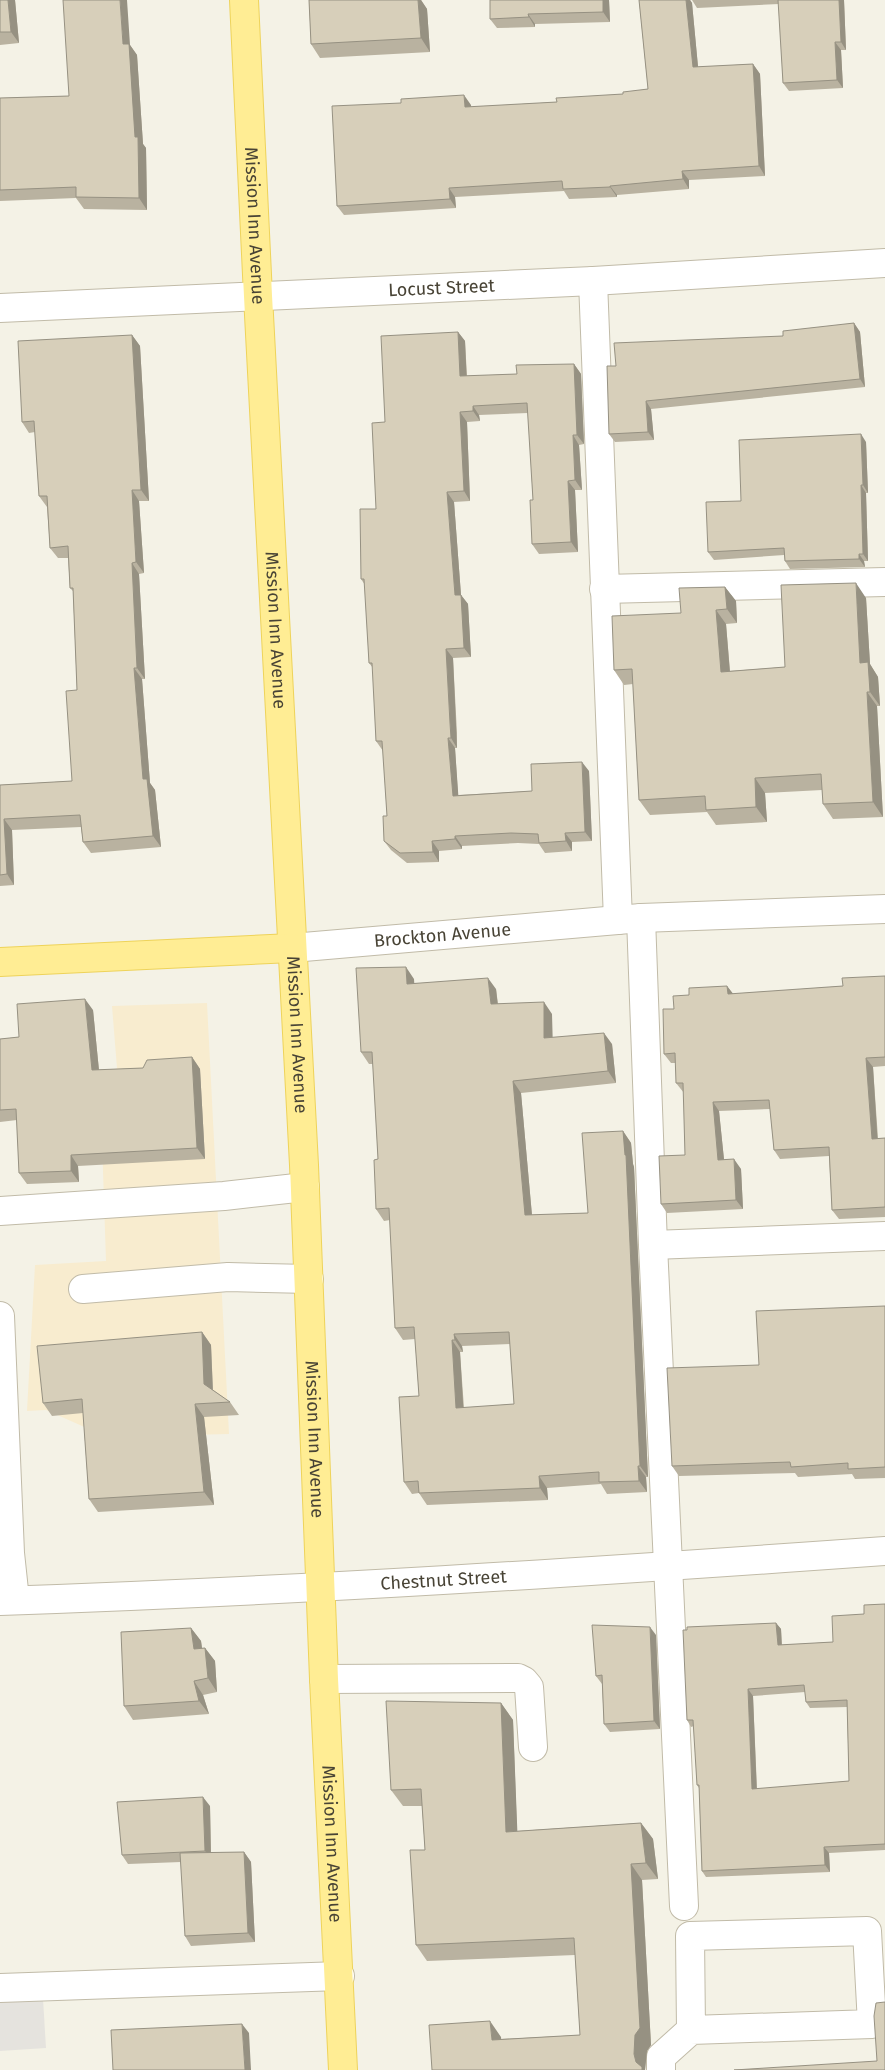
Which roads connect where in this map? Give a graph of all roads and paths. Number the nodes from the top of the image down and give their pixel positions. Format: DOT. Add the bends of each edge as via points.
graph roads {
  1 [pos="244,0"];
  2 [pos="885,263"];
  3 [pos="593,281"];
  4 [pos="258,296"];
  5 [pos="0,308"];
  6 [pos="885,582"];
  7 [pos="604,589"];
  8 [pos="885,909"];
  9 [pos="630,919"];
  10 [pos="292,948"];
  11 [pos="0,962"];
  12 [pos="305,1187"];
  13 [pos="0,1210"];
  14 [pos="885,1236"];
  15 [pos="653,1245"];
  16 [pos="309,1279"];
  17 [pos="83,1289"];
  18 [pos="0,1316"];
  19 [pos="885,1551"];
  20 [pos="668,1567"];
  21 [pos="321,1587"];
  22 [pos="8,1601"];
  23 [pos="324,1679"];
  24 [pos="533,1747"];
  25 [pos="684,1906"];
  26 [pos="340,1976"];
  27 [pos="0,1988"];
  28 [pos="692,2030"];
  29 [pos="343,2070"];
  30 [pos="661,2070"];
  1 -- 4 [label="main road, Mission Inn Avenue"];
  2 -- 3 [label="street, Locust Street"];
  3 -- 4 [label="street, Locust Street"];
  3 -- 7 [label="street"];
  4 -- 5 [label="street, Locust Street"];
  4 -- 10 [label="main road, Mission Inn Avenue"];
  6 -- 7 [label="street"];
  7 -- 9 [label="street"];
  8 -- 9 [label="street, Brockton Avenue"];
  9 -- 10 [label="street, Brockton Avenue"];
  9 -- 15 [label="street"];
  10 -- 11 [label="main road, Brockton Avenue"];
  10 -- 12 [label="main road, Mission Inn Avenue"];
  12 -- 13 [label="street" via="224,1196"];
  12 -- 16 [label="main road, Mission Inn Avenue"];
  14 -- 15 [label="street"];
  15 -- 20 [label="street"];
  16 -- 17 [label="street" via="228,1277"];
  16 -- 21 [label="main road, Mission Inn Avenue"];
  18 -- 22 [label="street" via="10,1553"];
  19 -- 20 [label="street, Chestnut Street"];
  20 -- 21 [label="street, Chestnut Street"];
  20 -- 25 [label="street"];
  21 -- 22 [label="street, Chestnut Street"];
  21 -- 23 [label="main road, Mission Inn Avenue"];
  23 -- 24 [label="street" via="518,1678 529,1687"];
  23 -- 26 [label="main road, Mission Inn Avenue"];
  26 -- 27 [label="street"];
  26 -- 29 [label="main road, Mission Inn Avenue"];
  28 -- 28 [label="street" via="690,1936 867,1931 872,2024"];
  28 -- 30 [label="street" via="661,2057"];
}
